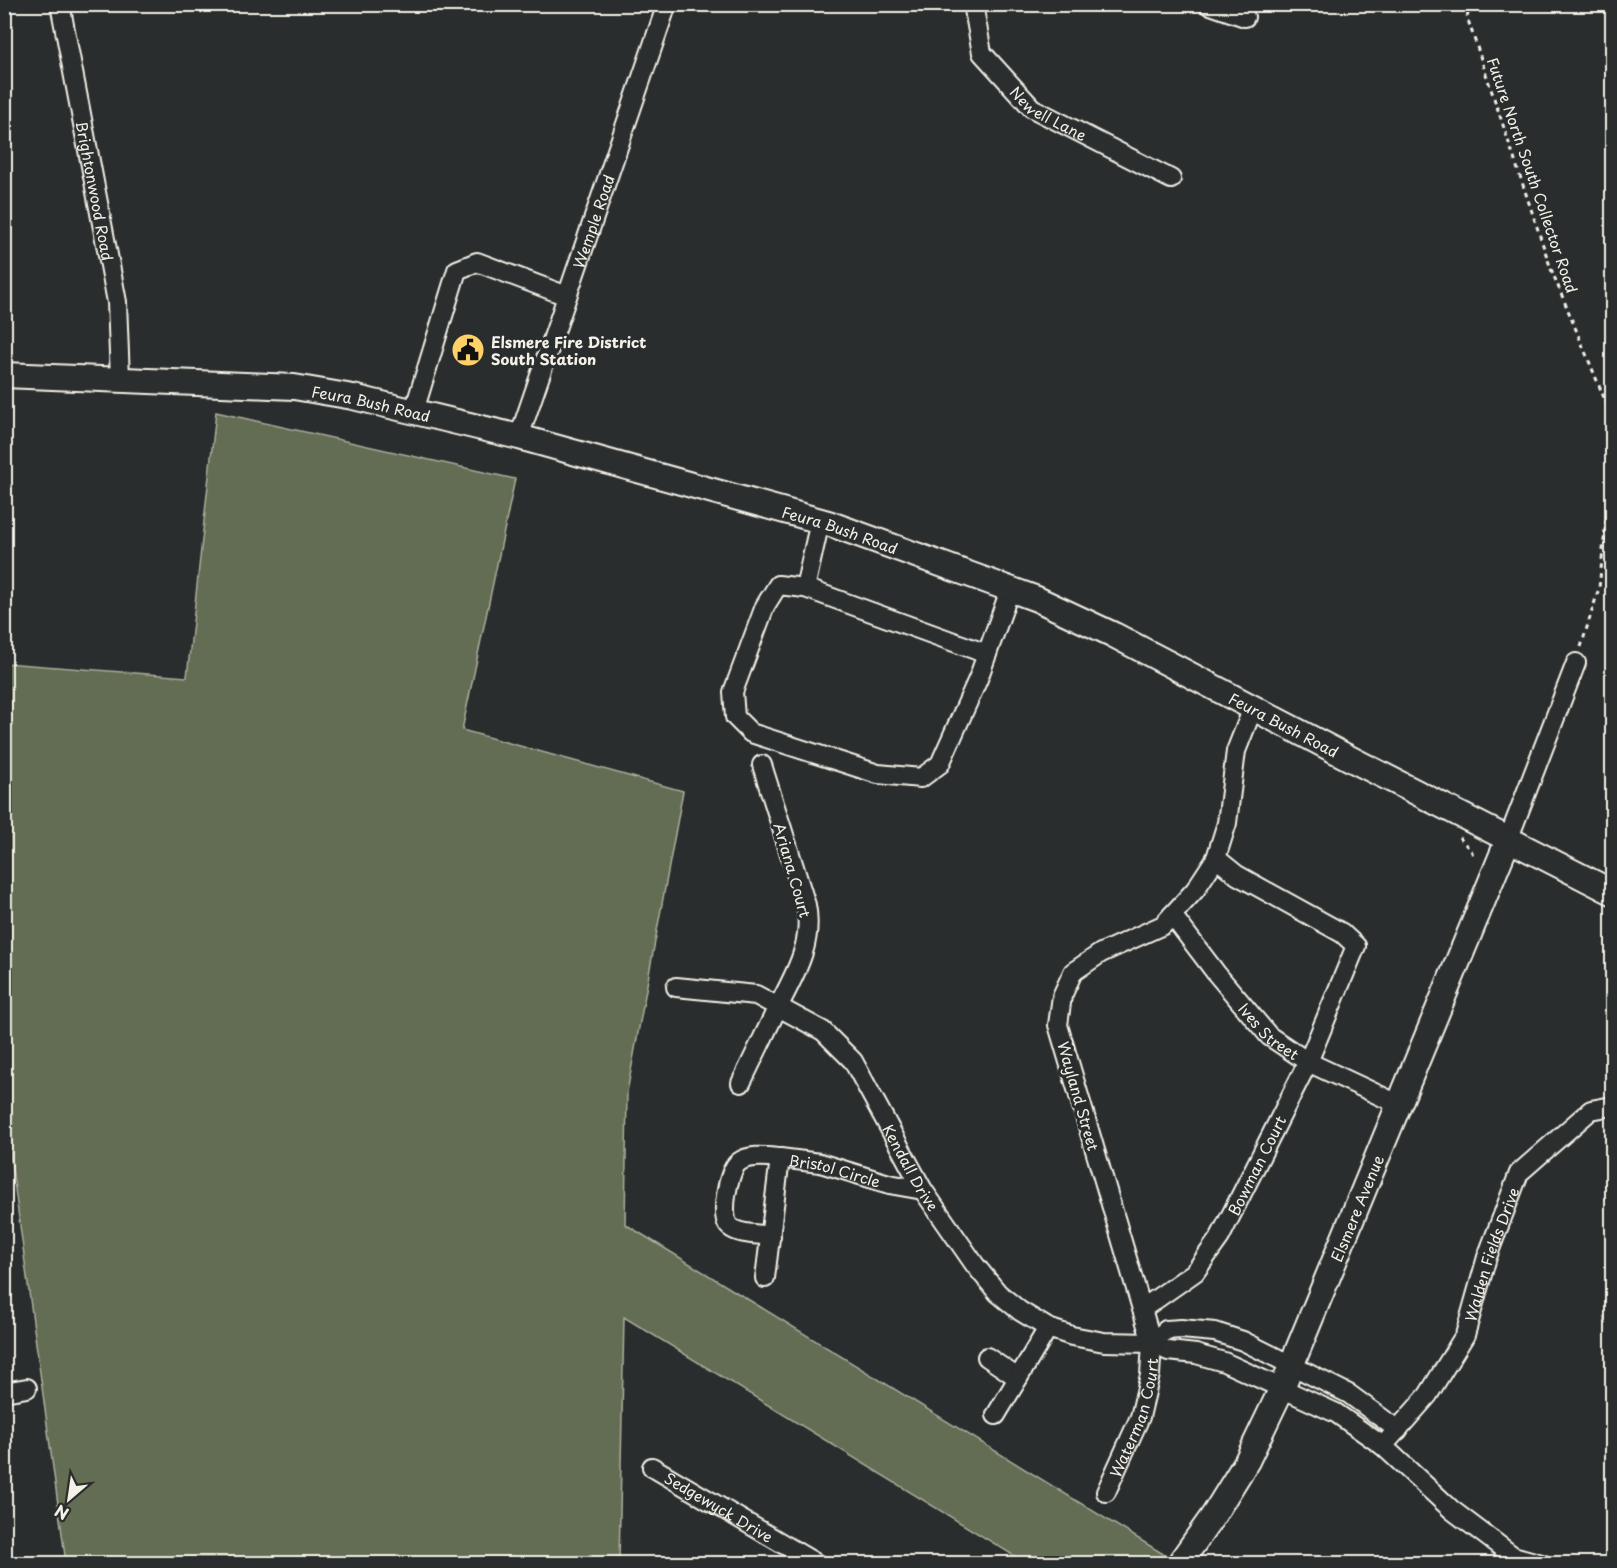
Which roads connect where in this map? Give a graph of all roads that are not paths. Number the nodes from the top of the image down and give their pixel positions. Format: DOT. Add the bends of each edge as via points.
graph roads {
  1 [pos="60,4"];
  2 [pos="667,4"];
  3 [pos="973,4"];
  4 [pos="1208,4"];
  5 [pos="1245,17"];
  6 [pos="1171,179"];
  7 [pos="567,296"];
  8 [pos="4,375"];
  9 [pos="120,379"];
  10 [pos="414,411"];
  11 [pos="519,437"];
  12 [pos="820,521"];
  13 [pos="805,588"];
  14 [pos="1010,590"];
  15 [pos="987,654"];
  16 [pos="1576,663"];
  17 [pos="1253,708"];
  18 [pos="762,765"];
  19 [pos="1508,840"];
  20 [pos="1216,858"];
  21 [pos="1612,892"];
  22 [pos="1172,915"];
  23 [pos="676,987"];
  24 [pos="778,1007"];
  25 [pos="1308,1062"];
  26 [pos="741,1083"];
  27 [pos="1400,1105"];
  28 [pos="1612,1106"];
  29 [pos="780,1158"];
  30 [pos="923,1190"];
  31 [pos="771,1236"];
  32 [pos="765,1278"];
  33 [pos="1142,1309"];
  34 [pos="1048,1328"];
  35 [pos="1152,1342"];
  36 [pos="987,1357"];
  37 [pos="1292,1365"];
  38 [pos="1018,1378"];
  39 [pos="27,1388"];
  40 [pos="1282,1388"];
  41 [pos="4,1392"];
  42 [pos="996,1415"];
  43 [pos="1398,1430"];
  44 [pos="1383,1446"];
  45 [pos="651,1467"];
  46 [pos="1106,1491"];
  47 [pos="817,1563"];
  48 [pos="1179,1563"];
  49 [pos="1542,1563"];
  1 -- 9 [label="street, Brightonwood Road" via="117,302"];
  2 -- 7 [label="street, Wemple Road"];
  3 -- 6 [label="street, Newell Lane" via="982,53 1032,108"];
  4 -- 5 [label="street"];
  7 -- 10 [label="street" via="477,262 457,270"];
  7 -- 11 [label="street, Wemple Road"];
  8 -- 9 [label="main road, Feura Bush Road"];
  9 -- 10 [label="main road, Feura Bush Road" via="294,387"];
  10 -- 11 [label="main road, Feura Bush Road"];
  11 -- 12 [label="main road, Feura Bush Road"];
  12 -- 13 [label="street"];
  12 -- 14 [label="main road, Feura Bush Road"];
  13 -- 15 [label="street"];
  13 -- 15 [label="street" via="778,585 765,606 733,692 735,717 751,733 878,774 921,778 940,765"];
  14 -- 15 [label="street"];
  14 -- 17 [label="main road, Feura Bush Road" via="1114,635"];
  16 -- 19 [label="street"];
  17 -- 19 [label="main road, Feura Bush Road"];
  17 -- 20 [label="street, Wayland Street" via="1236,751 1227,823"];
  18 -- 24 [label="street, Ariana Court" via="808,917 808,936 801,960"];
  19 -- 21 [label="main road, Feura Bush Road"];
  19 -- 27 [label="main road, Elsmere Avenue"];
  20 -- 22 [label="street, Wayland Street"];
  20 -- 25 [label="street, Bowman Court" via="1237,875 1342,933 1356,946"];
  22 -- 25 [label="street, Ives Street" via="1269,1036"];
  22 -- 33 [label="street, Wayland Street" via="1163,925 1101,953 1073,972 1062,996 1059,1025"];
  23 -- 24 [label="street, Kendall Drive" via="756,995"];
  24 -- 26 [label="street, Ariana Court"];
  24 -- 30 [label="street, Kendall Drive" via="823,1031 853,1060"];
  25 -- 27 [label="street, Ives Street"];
  25 -- 33 [label="street, Bowman Court" via="1220,1238 1195,1272"];
  27 -- 37 [label="main road, Elsmere Avenue"];
  28 -- 43 [label="street, Walden Fields Drive" via="1591,1110 1519,1173 1487,1257 1465,1335 1428,1395"];
  29 -- 30 [label="street, Bristol Circle" via="820,1163"];
  29 -- 31 [label="street, Bristol Circle"];
  29 -- 31 [label="street, Bristol Circle" via="742,1160 732,1168 728,1184 725,1215 729,1226"];
  30 -- 34 [label="street, Kendall Drive" via="998,1293"];
  31 -- 32 [label="street, Bristol Circle"];
  33 -- 35 [label="street, Wayland Street"];
  34 -- 35 [label="street, Kendall Drive" via="1104,1341"];
  34 -- 38 [label="street"];
  35 -- 37 [label="street, Kendall Drive" via="1166,1330 1215,1332"];
  35 -- 40 [label="street, Kendall Drive" via="1168,1351 1224,1362"];
  35 -- 46 [label="street, Waterman Court" via="1150,1375 1140,1418"];
  36 -- 38 [label="street"];
  37 -- 40 [label="main road, Elsmere Avenue"];
  37 -- 43 [label="street" via="1350,1394"];
  38 -- 42 [label="street"];
  39 -- 41 [label="street"];
  40 -- 44 [label="street" via="1336,1413"];
  40 -- 48 [label="main road, Elsmere Avenue" via="1247,1461"];
  43 -- 44 [label="street, Walden Fields Drive"];
  44 -- 49 [label="street" via="1452,1510 1513,1556"];
  45 -- 47 [label="street, Sedgewyck Drive"];
}
